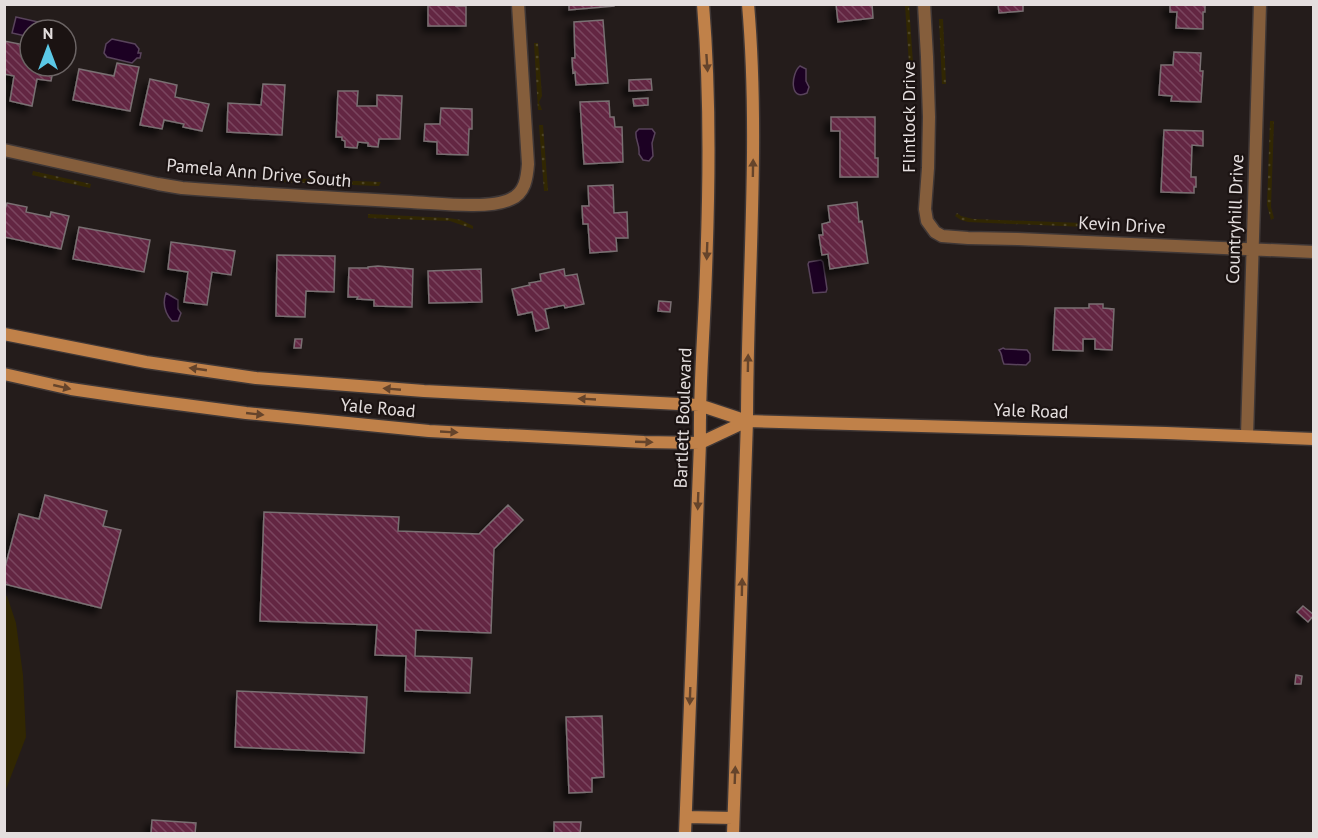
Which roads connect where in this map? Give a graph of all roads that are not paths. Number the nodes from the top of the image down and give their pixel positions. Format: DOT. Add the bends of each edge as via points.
graph roads {
  1 [pos="518,4"];
  2 [pos="703,4"];
  3 [pos="748,4"];
  4 [pos="924,4"];
  5 [pos="1260,4"];
  6 [pos="4,150"];
  7 [pos="932,229"];
  8 [pos="1252,250"];
  9 [pos="1314,252"];
  10 [pos="4,334"];
  11 [pos="4,374"];
  12 [pos="699,405"];
  13 [pos="747,421"];
  14 [pos="1247,436"];
  15 [pos="1314,439"];
  16 [pos="700,443"];
  17 [pos="686,817"];
  18 [pos="733,818"];
  19 [pos="685,834"];
  20 [pos="733,834"];
  1 -- 6 [label="street, Pamela Ann Drive South" via="528,164 525,184 513,199 471,205 182,188"];
  2 -- 12 [label="main road, Bartlett Boulevard, one-way" via="709,87 709,192"];
  13 -- 3 [label="main road, one-way" via="753,147"];
  4 -- 7 [label="street, Flintlock Drive" via="929,126 926,216"];
  5 -- 8 [label="street, Countryhill Drive"];
  7 -- 8 [label="street, Kevin Drive" via="942,236 969,238"];
  8 -- 9 [label="street, Kevin Drive"];
  8 -- 14 [label="street, Countryhill Drive"];
  12 -- 10 [label="main road, Yale Road, one-way" via="256,378 146,362"];
  11 -- 16 [label="main road, Yale Road, one-way" via="71,389 258,414 429,431"];
  12 -- 13 [label="main road, Yale Road"];
  12 -- 16 [label="main road, Bartlett Boulevard"];
  13 -- 14 [label="main road, Yale Road"];
  13 -- 16 [label="main road, Yale Road"];
  18 -- 13 [label="main road, one-way"];
  14 -- 15 [label="main road, Yale Road"];
  16 -- 17 [label="main road, Bartlett Boulevard, one-way"];
  17 -- 18 [label="main road"];
  17 -- 19 [label="main road, Bartlett Boulevard"];
  18 -- 20 [label="main road"];
}
